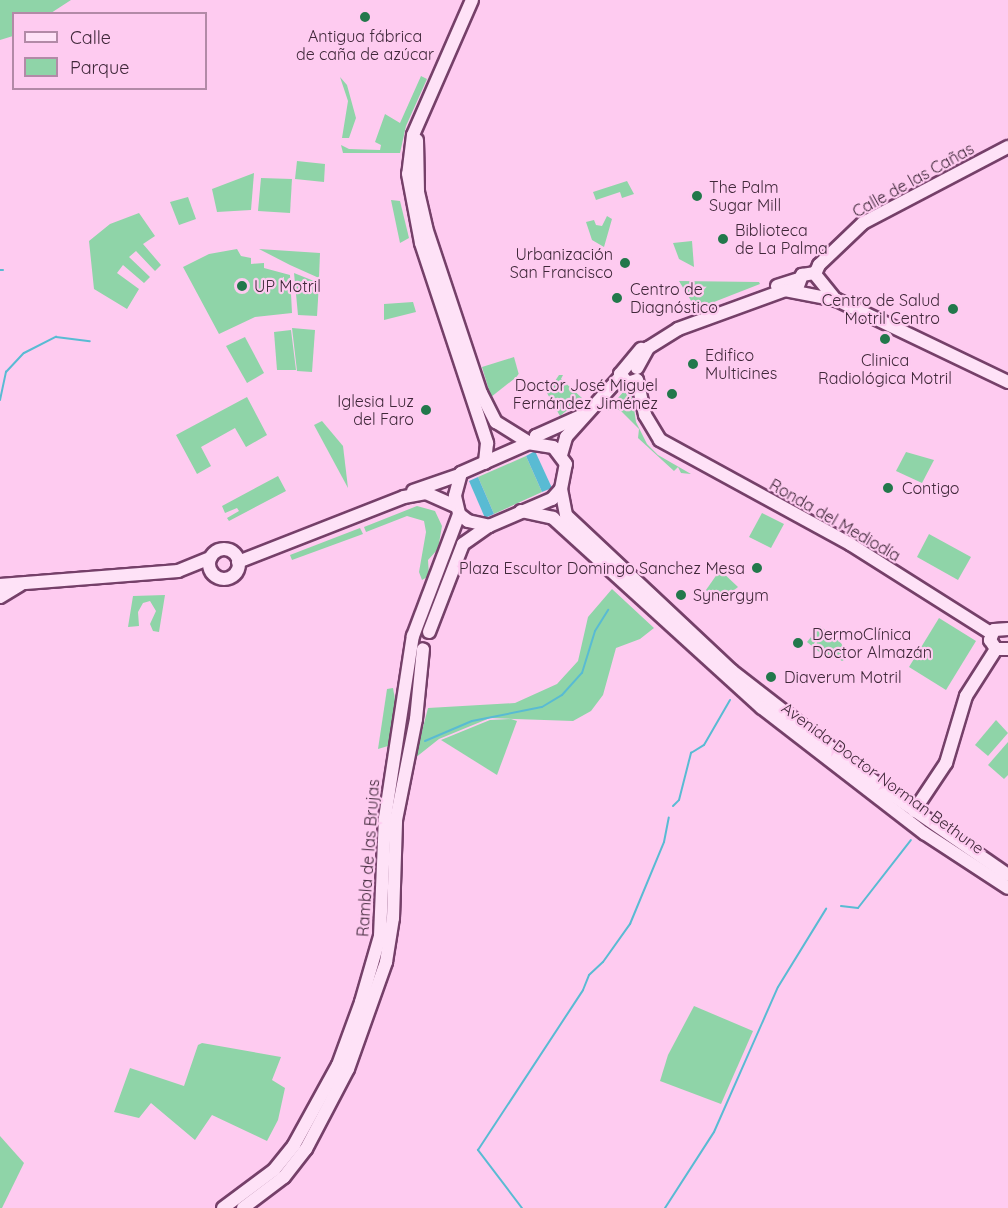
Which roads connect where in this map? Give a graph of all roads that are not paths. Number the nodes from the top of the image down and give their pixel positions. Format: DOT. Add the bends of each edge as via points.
graph roads {
  1 [pos="472,0"];
  2 [pos="419,124"];
  3 [pos="1008,147"];
  4 [pos="810,285"];
  5 [pos="634,371"];
  6 [pos="1008,382"];
  7 [pos="587,413"];
  8 [pos="532,442"];
  9 [pos="561,455"];
  10 [pos="484,463"];
  11 [pos="459,475"];
  12 [pos="561,489"];
  13 [pos="404,497"];
  14 [pos="457,510"];
  15 [pos="521,512"];
  16 [pos="489,526"];
  17 [pos="210,558"];
  18 [pos="236,558"];
  19 [pos="178,571"];
  20 [pos="213,574"];
  21 [pos="32,580"];
  22 [pos="0,585"];
  23 [pos="0,597"];
  24 [pos="1008,629"];
  25 [pos="991,633"];
  26 [pos="420,639"];
  27 [pos="1002,649"];
  28 [pos="914,812"];
  29 [pos="1008,875"];
  30 [pos="1008,888"];
  31 [pos="223,1208"];
  32 [pos="243,1208"];
  1 -- 2 [label="main road"];
  2 -- 8 [label="main road" via="417,168 424,220 481,393 496,422"];
  2 -- 10 [label="main road" via="408,156 412,210 483,427 487,443"];
  3 -- 4 [label="main road, Calle de las Cañas" via="863,223"];
  4 -- 5 [label="main road" via="668,325"];
  4 -- 6 [label="main road"];
  5 -- 7 [label="main road" via="628,383 620,377"];
  5 -- 25 [label="main road, Ronda del Mediodía" via="645,415 660,440 850,544"];
  7 -- 8 [label="main road" via="536,436"];
  7 -- 9 [label="main road" via="566,437"];
  8 -- 9 [label="main road" via="553,447"];
  8 -- 10 [label="main road"];
  9 -- 12 [label="main road, Avenida Doctor Norman Bethune" via="566,475"];
  10 -- 11 [label="main road"];
  11 -- 13 [label="main road"];
  11 -- 14 [label="main road, Rambla de las Brujas"];
  12 -- 15 [label="main road, Rambla de las Brujas" via="552,498"];
  12 -- 28 [label="main road, Avenida Doctor Norman Bethune" via="566,515 732,670"];
  13 -- 14 [label="main road" via="426,493"];
  13 -- 18 [label="main road"];
  14 -- 16 [label="main road" via="468,521"];
  14 -- 26 [label="main road, Rambla de las Brujas"];
  15 -- 16 [label="main road, Rambla de las Brujas"];
  15 -- 30 [label="main road, Avenida Doctor Norman Bethune" via="553,518 762,708 924,832"];
  16 -- 26 [label="main road, Rambla de las Brujas" via="463,544"];
  17 -- 18 [label="main road" via="222,550"];
  17 -- 19 [label="main road"];
  17 -- 20 [label="main road"];
  18 -- 20 [label="main road" via="231,577 222,579"];
  19 -- 20 [label="main road"];
  19 -- 21 [label="main road"];
  21 -- 22 [label="main road"];
  21 -- 23 [label="main road"];
  24 -- 25 [label="main road" via="1001,627"];
  25 -- 27 [label="main road" via="990,640"];
  26 -- 31 [label="main road, Rambla de las Brujas" via="385,818 380,936 355,1020 338,1065 294,1145 274,1170"];
  26 -- 32 [label="main road, Rambla de las Brujas" via="416,719 396,820 393,918 386,962 348,1070 306,1149 284,1177"];
  27 -- 28 [label="main road" via="966,696 946,763"];
  28 -- 29 [label="main road, Avenida Doctor Norman Bethune"];
}
